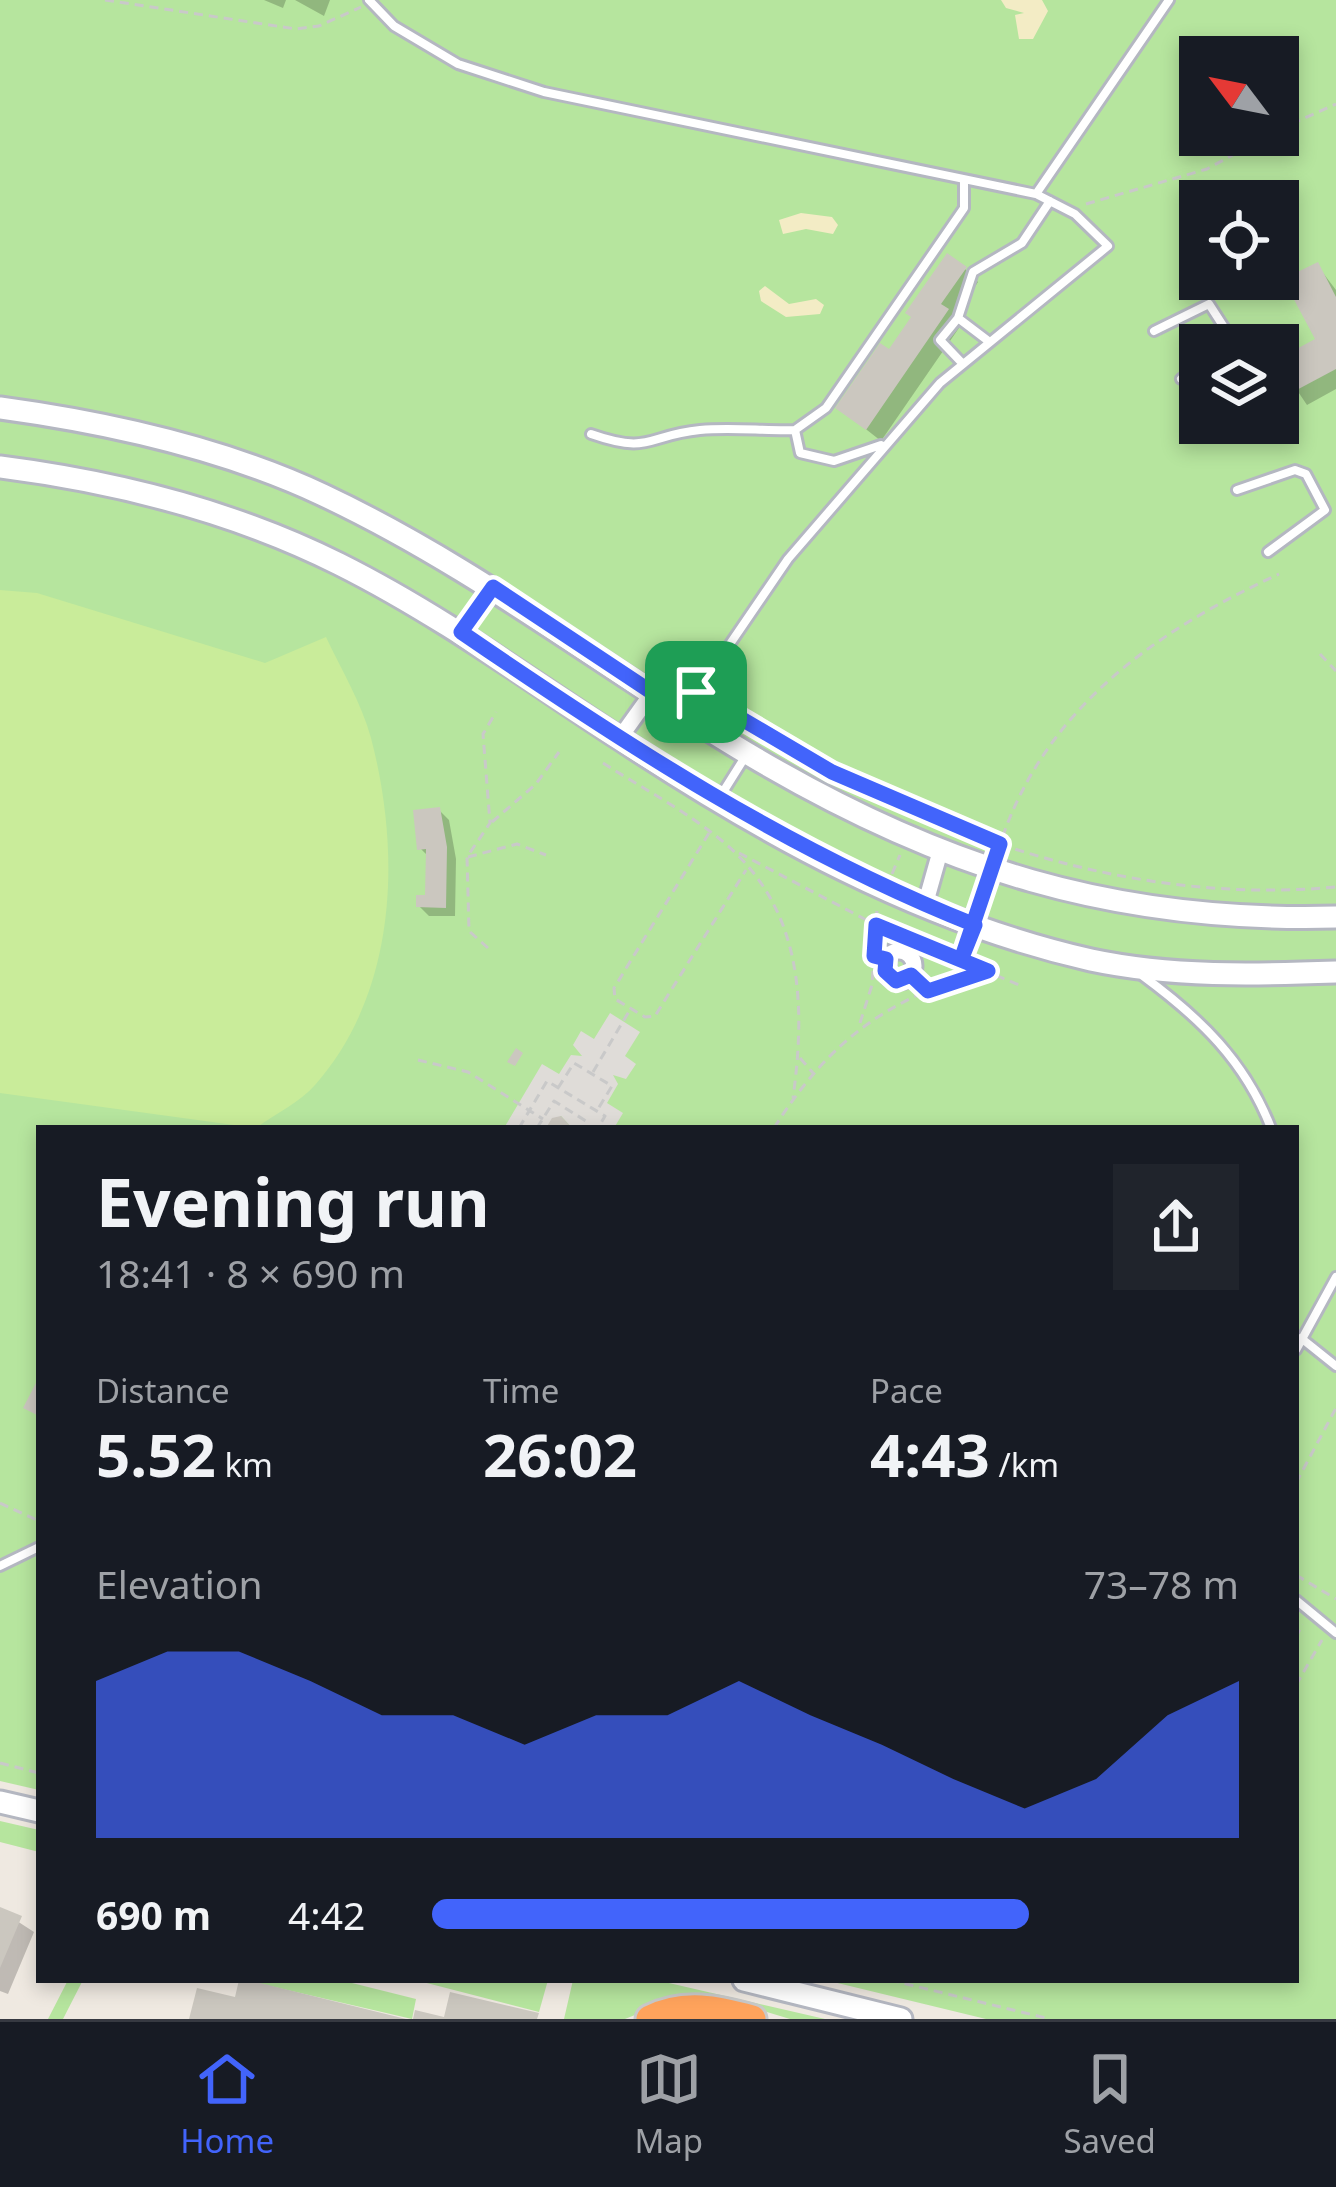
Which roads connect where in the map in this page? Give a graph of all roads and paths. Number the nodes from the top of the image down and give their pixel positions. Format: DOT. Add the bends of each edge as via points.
graph roads {
  1 [pos="105,0"];
  2 [pos="1169,0"];
  3 [pos="369,2"];
  4 [pos="1336,104"];
  5 [pos="1299,121"];
  6 [pos="1230,156"];
  7 [pos="964,180"];
  8 [pos="1036,194"];
  9 [pos="1050,201"];
  10 [pos="1066,208"];
  11 [pos="958,317"];
  12 [pos="1222,324"];
  13 [pos="1154,331"];
  14 [pos="987,340"];
  15 [pos="962,363"];
  16 [pos="0,408"];
  17 [pos="795,430"];
  18 [pos="591,434"];
  19 [pos="885,444"];
  20 [pos="0,466"];
  21 [pos="1238,490"];
  22 [pos="1268,552"];
  23 [pos="1279,574"];
  24 [pos="493,587"];
  25 [pos="461,632"];
  26 [pos="1320,654"];
  27 [pos="1336,671"];
  28 [pos="696,692"];
  29 [pos="652,693"];
  30 [pos="496,712"];
  31 [pos="683,713"];
  32 [pos="619,739"];
  33 [pos="559,752"];
  34 [pos="747,754"];
  35 [pos="603,763"];
  36 [pos="717,801"];
  37 [pos="490,823"];
  38 [pos="710,831"];
  39 [pos="1000,844"];
  40 [pos="903,846"];
  41 [pos="733,850"];
  42 [pos="940,852"];
  43 [pos="546,855"];
  44 [pos="466,857"];
  45 [pos="747,867"];
  46 [pos="993,871"];
  47 [pos="889,881"];
  48 [pos="1336,887"];
  49 [pos="881,899"];
  50 [pos="925,905"];
  51 [pos="1336,916"];
  52 [pos="876,925"];
  53 [pos="975,925"];
  54 [pos="488,948"];
  55 [pos="880,958"];
  56 [pos="961,960"];
  57 [pos="1128,964"];
  58 [pos="988,971"];
  59 [pos="1336,972"];
  60 [pos="911,975"];
  61 [pos="1019,985"];
  62 [pos="928,991"];
  63 [pos="631,1009"];
  64 [pos="860,1025"];
  65 [pos="799,1057"];
  66 [pos="418,1060"];
  67 [pos="592,1074"];
  68 [pos="814,1075"];
  69 [pos="558,1088"];
  70 [pos="793,1098"];
  71 [pos="577,1100"];
  72 [pos="529,1110"];
  73 [pos="570,1111"];
  74 [pos="597,1111"];
  75 [pos="543,1118"];
  76 [pos="521,1125"];
  77 [pos="539,1125"];
  78 [pos="583,1125"];
  79 [pos="600,1125"];
  80 [pos="776,1125"];
  81 [pos="1270,1125"];
  82 [pos="1336,1277"];
  83 [pos="1301,1338"];
  84 [pos="1299,1343"];
  85 [pos="1336,1366"];
  86 [pos="1336,1408"];
  87 [pos="1299,1478"];
  88 [pos="0,1503"];
  89 [pos="36,1520"];
  90 [pos="36,1548"];
  91 [pos="0,1566"];
  92 [pos="1299,1577"];
  93 [pos="1336,1599"];
  94 [pos="1299,1602"];
  95 [pos="1303,1622"];
  96 [pos="1299,1632"];
  97 [pos="1336,1633"];
  98 [pos="1324,1637"];
  99 [pos="1299,1680"];
  100 [pos="0,1763"];
  101 [pos="36,1771"];
  102 [pos="0,1802"];
  103 [pos="36,1810"];
  104 [pos="756,1983"];
  105 [pos="902,1983"];
  106 [pos="650,2019"];
  107 [pos="752,2019"];
  108 [pos="901,2019"];
  109 [pos="1050,2019"];
  1 -- 3 [label="path" via="296,29"];
  2 -- 8 [label="lane"];
  3 -- 7 [label="lane" via="458,64 544,92"];
  4 -- 5 [label="path"];
  6 -- 10 [label="path"];
  7 -- 8 [label="lane"];
  7 -- 17 [label="lane" via="964,208 826,408"];
  8 -- 9 [label="lane"];
  9 -- 10 [label="lane"];
  9 -- 11 [label="lane" via="1022,243 973,272"];
  10 -- 14 [label="lane" via="1108,246"];
  11 -- 14 [label="lane"];
  11 -- 15 [label="lane" via="940,340"];
  12 -- 13 [label="lane" via="1210,304"];
  14 -- 15 [label="lane"];
  15 -- 19 [label="lane"];
  16 -- 24 [label="street" via="101,424 244,466 320,494"];
  17 -- 18 [label="lane" via="697,430 645,446"];
  17 -- 19 [label="lane" via="800,453 824,462"];
  19 -- 28 [label="lane" via="788,559"];
  20 -- 25 [label="street" via="98,480 262,530"];
  21 -- 22 [label="lane" via="1295,470 1306,474 1324,510"];
  23 -- 39 [label="path" via="1173,630 1093,692 1024,783"];
  24 -- 25 [label="street"];
  24 -- 29 [label="street"];
  25 -- 32 [label="street"];
  26 -- 27 [label="path"];
  28 -- 31 [label="lane"];
  28 -- 39 [label="path" via="832,772"];
  29 -- 31 [label="street"];
  29 -- 32 [label="street"];
  30 -- 37 [label="path" via="483,734"];
  31 -- 34 [label="street"];
  32 -- 36 [label="street"];
  33 -- 37 [label="path"];
  34 -- 36 [label="lane"];
  34 -- 42 [label="street"];
  35 -- 38 [label="path"];
  36 -- 50 [label="street"];
  37 -- 44 [label="path"];
  38 -- 41 [label="path"];
  38 -- 63 [label="path" via="614,988 615,999"];
  39 -- 46 [label="path"];
  39 -- 48 [label="path" via="1151,882"];
  40 -- 47 [label="path"];
  41 -- 45 [label="path"];
  41 -- 52 [label="path"];
  42 -- 46 [label="street"];
  42 -- 50 [label="street"];
  43 -- 44 [label="path" via="517,844"];
  44 -- 54 [label="path" via="469,932"];
  45 -- 63 [label="path" via="655,1016"];
  45 -- 65 [label="path" via="797,969"];
  46 -- 51 [label="street" via="1130,907 1238,920"];
  46 -- 53 [label="path"];
  49 -- 52 [label="path"];
  50 -- 53 [label="street"];
  52 -- 55 [label="path"];
  52 -- 56 [label="path"];
  53 -- 56 [label="path"];
  53 -- 57 [label="street"];
  55 -- 60 [label="path"];
  55 -- 60 [label="street" via="906,952"];
  55 -- 64 [label="path"];
  56 -- 58 [label="path"];
  57 -- 59 [label="street" via="1248,975"];
  57 -- 81 [label="lane" via="1192,1011 1241,1065"];
  58 -- 61 [label="path"];
  58 -- 62 [label="path"];
  60 -- 62 [label="path"];
  62 -- 64 [label="path"];
  63 -- 67 [label="path"];
  64 -- 68 [label="path"];
  65 -- 68 [label="path"];
  65 -- 70 [label="path"];
  66 -- 72 [label="path" via="468,1072"];
  67 -- 69 [label="path" via="574,1063"];
  67 -- 74 [label="path" via="612,1086"];
  68 -- 70 [label="path"];
  69 -- 71 [label="path"];
  69 -- 72 [label="path" via="547,1081"];
  70 -- 80 [label="path"];
  71 -- 73 [label="path"];
  71 -- 74 [label="path"];
  72 -- 75 [label="path"];
  72 -- 76 [label="path"];
  73 -- 75 [label="path" via="554,1101"];
  73 -- 78 [label="path"];
  74 -- 79 [label="path" via="605,1116"];
  75 -- 77 [label="path"];
  82 -- 83 [label="lane"];
  83 -- 84 [label="lane"];
  83 -- 85 [label="lane"];
  86 -- 87 [label="path"];
  88 -- 89 [label="path"];
  90 -- 91 [label="lane"];
  92 -- 93 [label="path"];
  94 -- 97 [label="lane"];
  95 -- 96 [label="path"];
  98 -- 99 [label="path"];
  100 -- 101 [label="path"];
  102 -- 103 [label="street"];
  104 -- 108 [label="street"];
  105 -- 109 [label="path"];
  106 -- 107 [label="highway" via="705,2007"];
}
